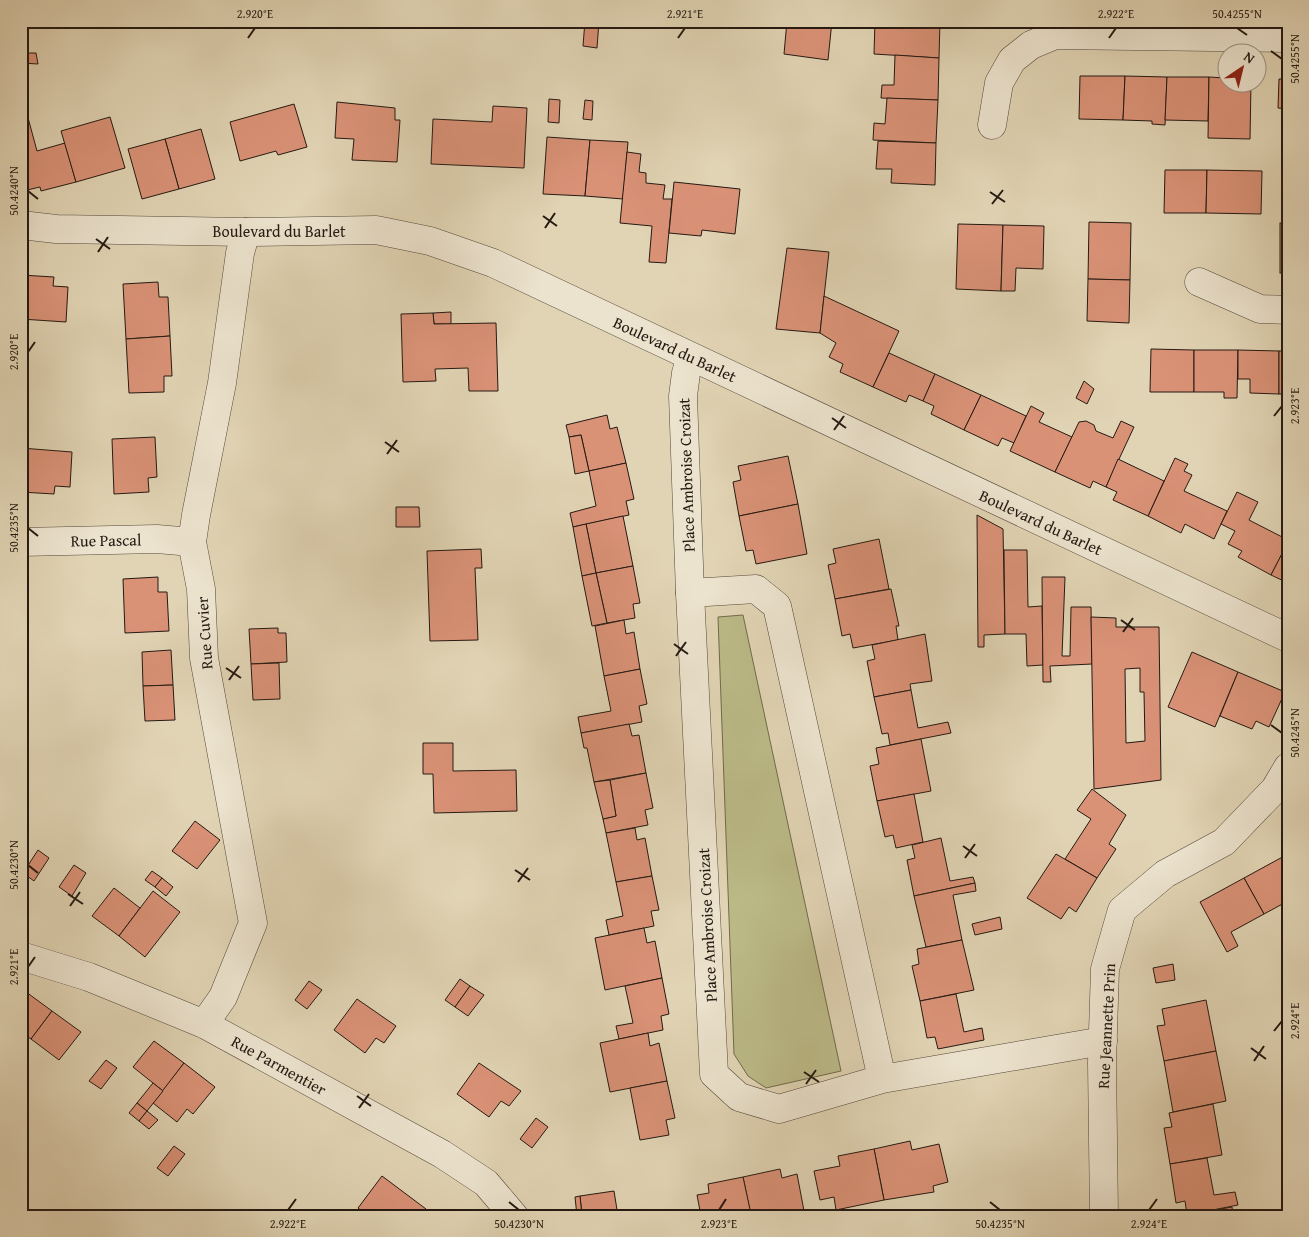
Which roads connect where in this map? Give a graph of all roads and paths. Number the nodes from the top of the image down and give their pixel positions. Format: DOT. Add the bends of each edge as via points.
graph roads {
  1 [pos="1288,38"];
  2 [pos="992,125"];
  3 [pos="21,225"];
  4 [pos="246,232"];
  5 [pos="1199,282"];
  6 [pos="1288,310"];
  7 [pos="691,357"];
  8 [pos="21,542"];
  9 [pos="192,542"];
  10 [pos="690,593"];
  11 [pos="1288,638"];
  12 [pos="1288,767"];
  13 [pos="21,956"];
  14 [pos="204,1024"];
  15 [pos="1103,1041"];
  16 [pos="882,1079"];
  17 [pos="514,1216"];
  18 [pos="1104,1216"];
  1 -- 2 [label="street" via="1055,35 1031,44 1012,60 999,83"];
  3 -- 4 [label="street, Boulevard du Barlet" via="56,229"];
  4 -- 7 [label="street, Boulevard du Barlet" via="376,230 430,241 493,263"];
  4 -- 9 [label="street, Rue Cuvier"];
  5 -- 6 [label="street" via="1260,309"];
  7 -- 10 [label="street, Place Ambroise Croizat" via="683,396"];
  7 -- 11 [label="street, Boulevard du Barlet"];
  8 -- 9 [label="street, Rue Pascal" via="157,539"];
  9 -- 14 [label="street, Rue Cuvier" via="201,588 204,658 253,923 223,997"];
  10 -- 16 [label="street" via="756,589 777,606"];
  10 -- 16 [label="street, Place Ambroise Croizat" via="714,1074 740,1097 779,1109"];
  12 -- 15 [label="street, Rue Jeannette Prin" via="1275,790 1224,842 1165,874 1122,910 1105,969"];
  13 -- 14 [label="street, Rue Parmentier" via="89,976"];
  14 -- 17 [label="street, Rue Parmentier" via="442,1154 486,1183"];
  15 -- 16 [label="street, Place Ambroise Croizat"];
  15 -- 18 [label="street, Rue Jeannette Prin"];
}
